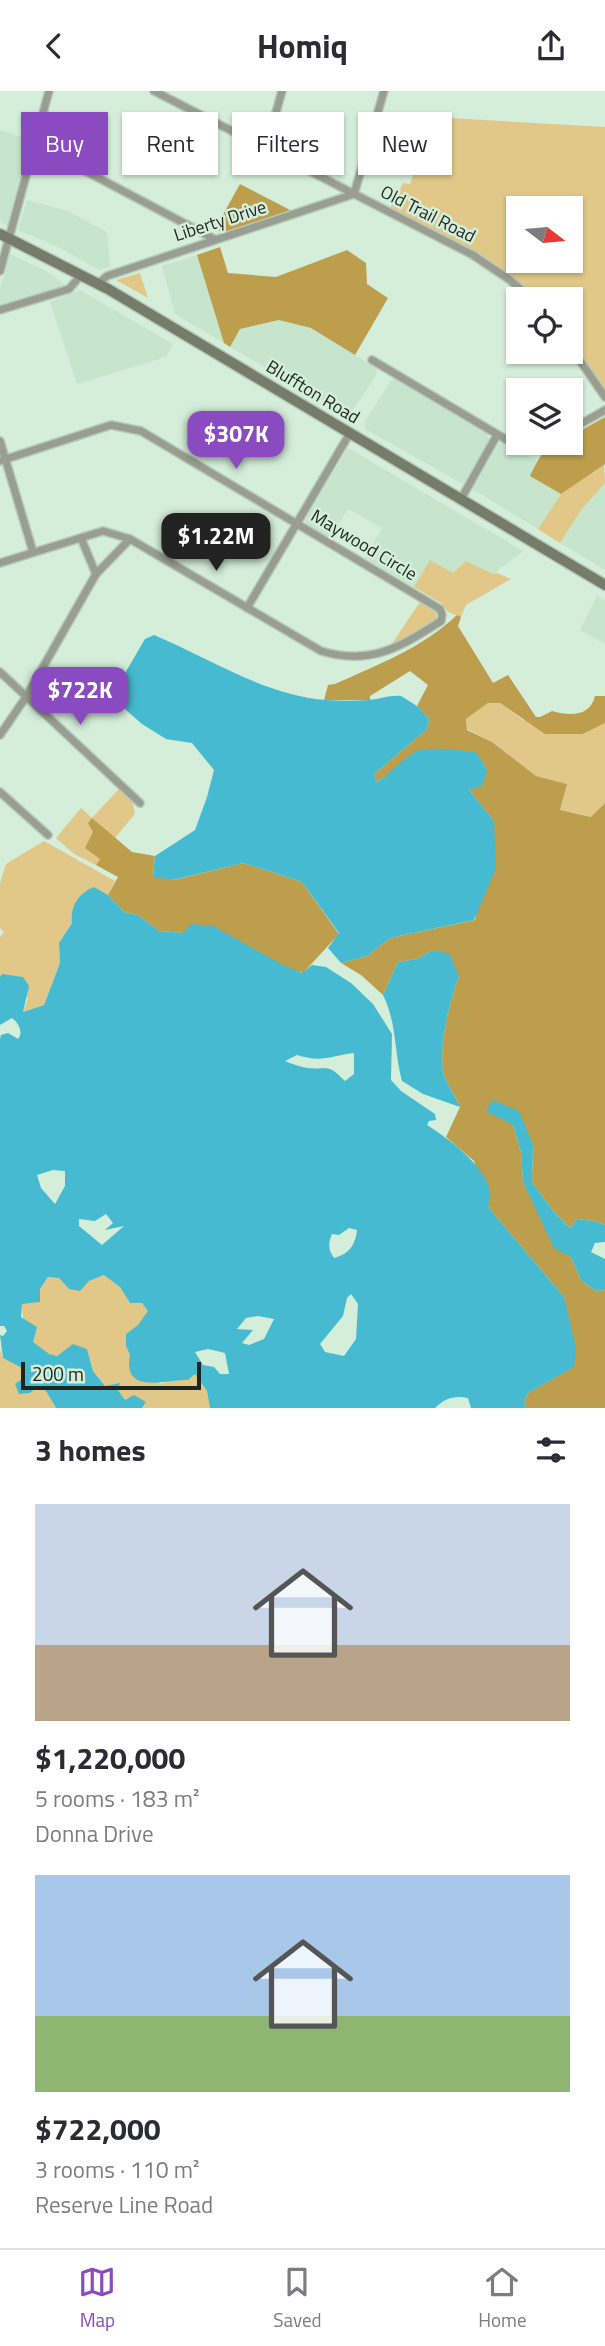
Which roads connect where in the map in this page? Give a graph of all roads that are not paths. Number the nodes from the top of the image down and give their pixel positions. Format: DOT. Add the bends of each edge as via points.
graph roads {
  1 [pos="49,91"];
  2 [pos="154,91"];
  3 [pos="282,91"];
  4 [pos="384,91"];
  5 [pos="43,112"];
  6 [pos="276,112"];
  7 [pos="232,131"];
  8 [pos="24,175"];
  9 [pos="93,175"];
  10 [pos="318,175"];
  11 [pos="354,194"];
  12 [pos="4,236"];
  13 [pos="214,239"];
  14 [pos="0,271"];
  15 [pos="81,275"];
  16 [pos="98,283"];
  17 [pos="518,287"];
  18 [pos="0,310"];
  19 [pos="372,361"];
  20 [pos="582,364"];
  21 [pos="605,397"];
  22 [pos="605,410"];
  23 [pos="583,423"];
  24 [pos="350,433"];
  25 [pos="498,435"];
  26 [pos="506,439"];
  27 [pos="0,441"];
  28 [pos="3,460"];
  29 [pos="461,499"];
  30 [pos="297,524"];
  31 [pos="81,538"];
  32 [pos="131,539"];
  33 [pos="33,552"];
  34 [pos="0,563"];
  35 [pos="96,574"];
  36 [pos="605,585"];
  37 [pos="247,608"];
  38 [pos="0,672"];
  39 [pos="26,697"];
  40 [pos="0,736"];
  41 [pos="0,792"];
  42 [pos="140,803"];
  43 [pos="48,835"];
  1 -- 5 [label="street"];
  2 -- 7 [label="street, Old Trail Road"];
  3 -- 6 [label="street"];
  4 -- 11 [label="street"];
  8 -- 12 [label="street"];
  9 -- 13 [label="street"];
  10 -- 11 [label="street, Old Trail Road"];
  11 -- 13 [label="street, Liberty Drive"];
  11 -- 17 [label="street, Old Trail Road" via="473,255"];
  12 -- 14 [label="street"];
  12 -- 15 [label="main road, Bluffton Road"];
  13 -- 16 [label="street, Liberty Drive"];
  15 -- 16 [label="main road, Bluffton Road"];
  15 -- 18 [label="street" via="69,289"];
  16 -- 24 [label="main road, Bluffton Road"];
  19 -- 25 [label="street"];
  20 -- 21 [label="street"];
  22 -- 23 [label="street"];
  24 -- 29 [label="main road, Bluffton Road"];
  24 -- 30 [label="street"];
  25 -- 26 [label="street"];
  25 -- 29 [label="street"];
  27 -- 28 [label="street"];
  28 -- 30 [label="street, Maywood Circle" via="111,425 141,431"];
  28 -- 33 [label="street"];
  29 -- 36 [label="main road, Bluffton Road"];
  30 -- 37 [label="street"];
  30 -- 37 [label="street, Maywood Circle" via="440,609 441,621 390,651 353,657 321,651"];
  31 -- 32 [label="street" via="103,531"];
  31 -- 33 [label="street"];
  31 -- 35 [label="street"];
  32 -- 35 [label="street"];
  32 -- 37 [label="street"];
  33 -- 34 [label="street"];
  35 -- 39 [label="street"];
  38 -- 39 [label="street"];
  39 -- 40 [label="street"];
  39 -- 42 [label="street"];
  41 -- 43 [label="street"];
}
